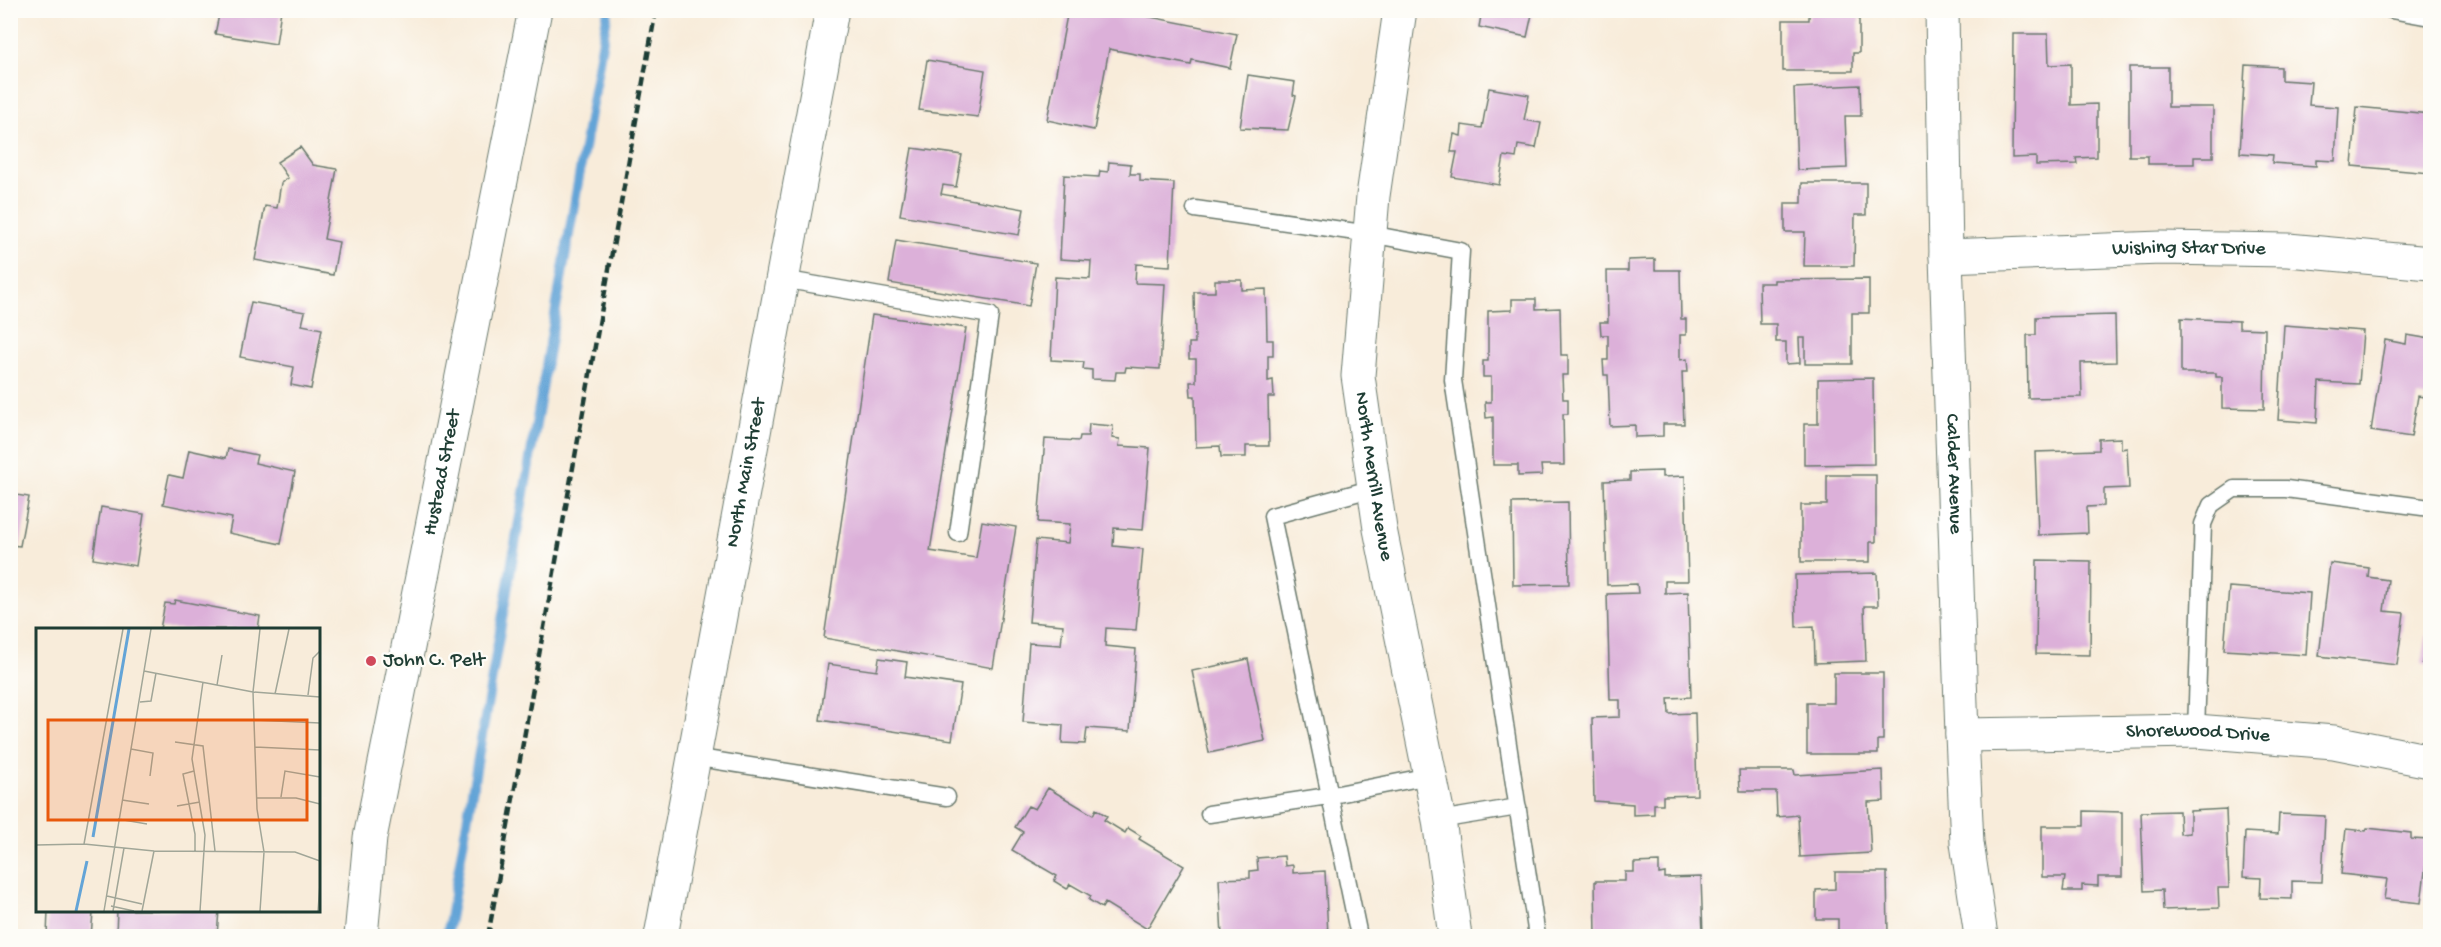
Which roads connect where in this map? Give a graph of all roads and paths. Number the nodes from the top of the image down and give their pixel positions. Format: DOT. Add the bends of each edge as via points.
graph roads {
  1 [pos="535,10"];
  2 [pos="832,10"];
  3 [pos="1400,10"];
  4 [pos="1942,10"];
  5 [pos="2391,10"];
  6 [pos="2430,17"];
  7 [pos="1195,209"];
  8 [pos="1370,234"];
  9 [pos="1946,256"];
  10 [pos="2430,263"];
  11 [pos="782,279"];
  12 [pos="1374,488"];
  13 [pos="2430,508"];
  14 [pos="958,533"];
  15 [pos="2196,731"];
  16 [pos="1962,735"];
  17 [pos="693,757"];
  18 [pos="2430,761"];
  19 [pos="1430,776"];
  20 [pos="1328,796"];
  21 [pos="947,797"];
  22 [pos="1518,807"];
  23 [pos="1209,814"];
  24 [pos="1438,820"];
  25 [pos="361,936"];
  26 [pos="661,936"];
  27 [pos="1359,936"];
  28 [pos="1455,936"];
  29 [pos="1538,936"];
  30 [pos="1981,936"];
  1 -- 25 [label="street, Hustead Street" via="370,838"];
  2 -- 11 [label="street, North Main Street"];
  3 -- 8 [label="street, North Merrill Avenue"];
  4 -- 9 [label="street, Calder Avenue"];
  5 -- 6 [label="lane"];
  7 -- 8 [label="lane"];
  8 -- 12 [label="street, North Merrill Avenue" via="1358,376"];
  8 -- 22 [label="lane" via="1461,251 1453,380"];
  9 -- 10 [label="street, Wishing Star Drive" via="2161,248 2288,249"];
  9 -- 16 [label="street, Calder Avenue"];
  11 -- 14 [label="lane" via="990,315"];
  11 -- 17 [label="street, North Main Street"];
  12 -- 19 [label="street, North Merrill Avenue"];
  12 -- 20 [label="lane" via="1272,516"];
  13 -- 15 [label="lane" via="2286,489 2234,489 2211,505 2203,524"];
  15 -- 16 [label="street, Shorewood Drive"];
  15 -- 18 [label="street, Shorewood Drive" via="2334,742"];
  16 -- 30 [label="street, Calder Avenue" via="1967,843"];
  17 -- 21 [label="lane"];
  17 -- 26 [label="street, North Main Street"];
  19 -- 20 [label="lane"];
  19 -- 24 [label="street, North Merrill Avenue"];
  20 -- 23 [label="lane"];
  20 -- 27 [label="lane"];
  22 -- 24 [label="lane"];
  22 -- 29 [label="lane"];
  24 -- 28 [label="street, North Merrill Avenue"];
}
